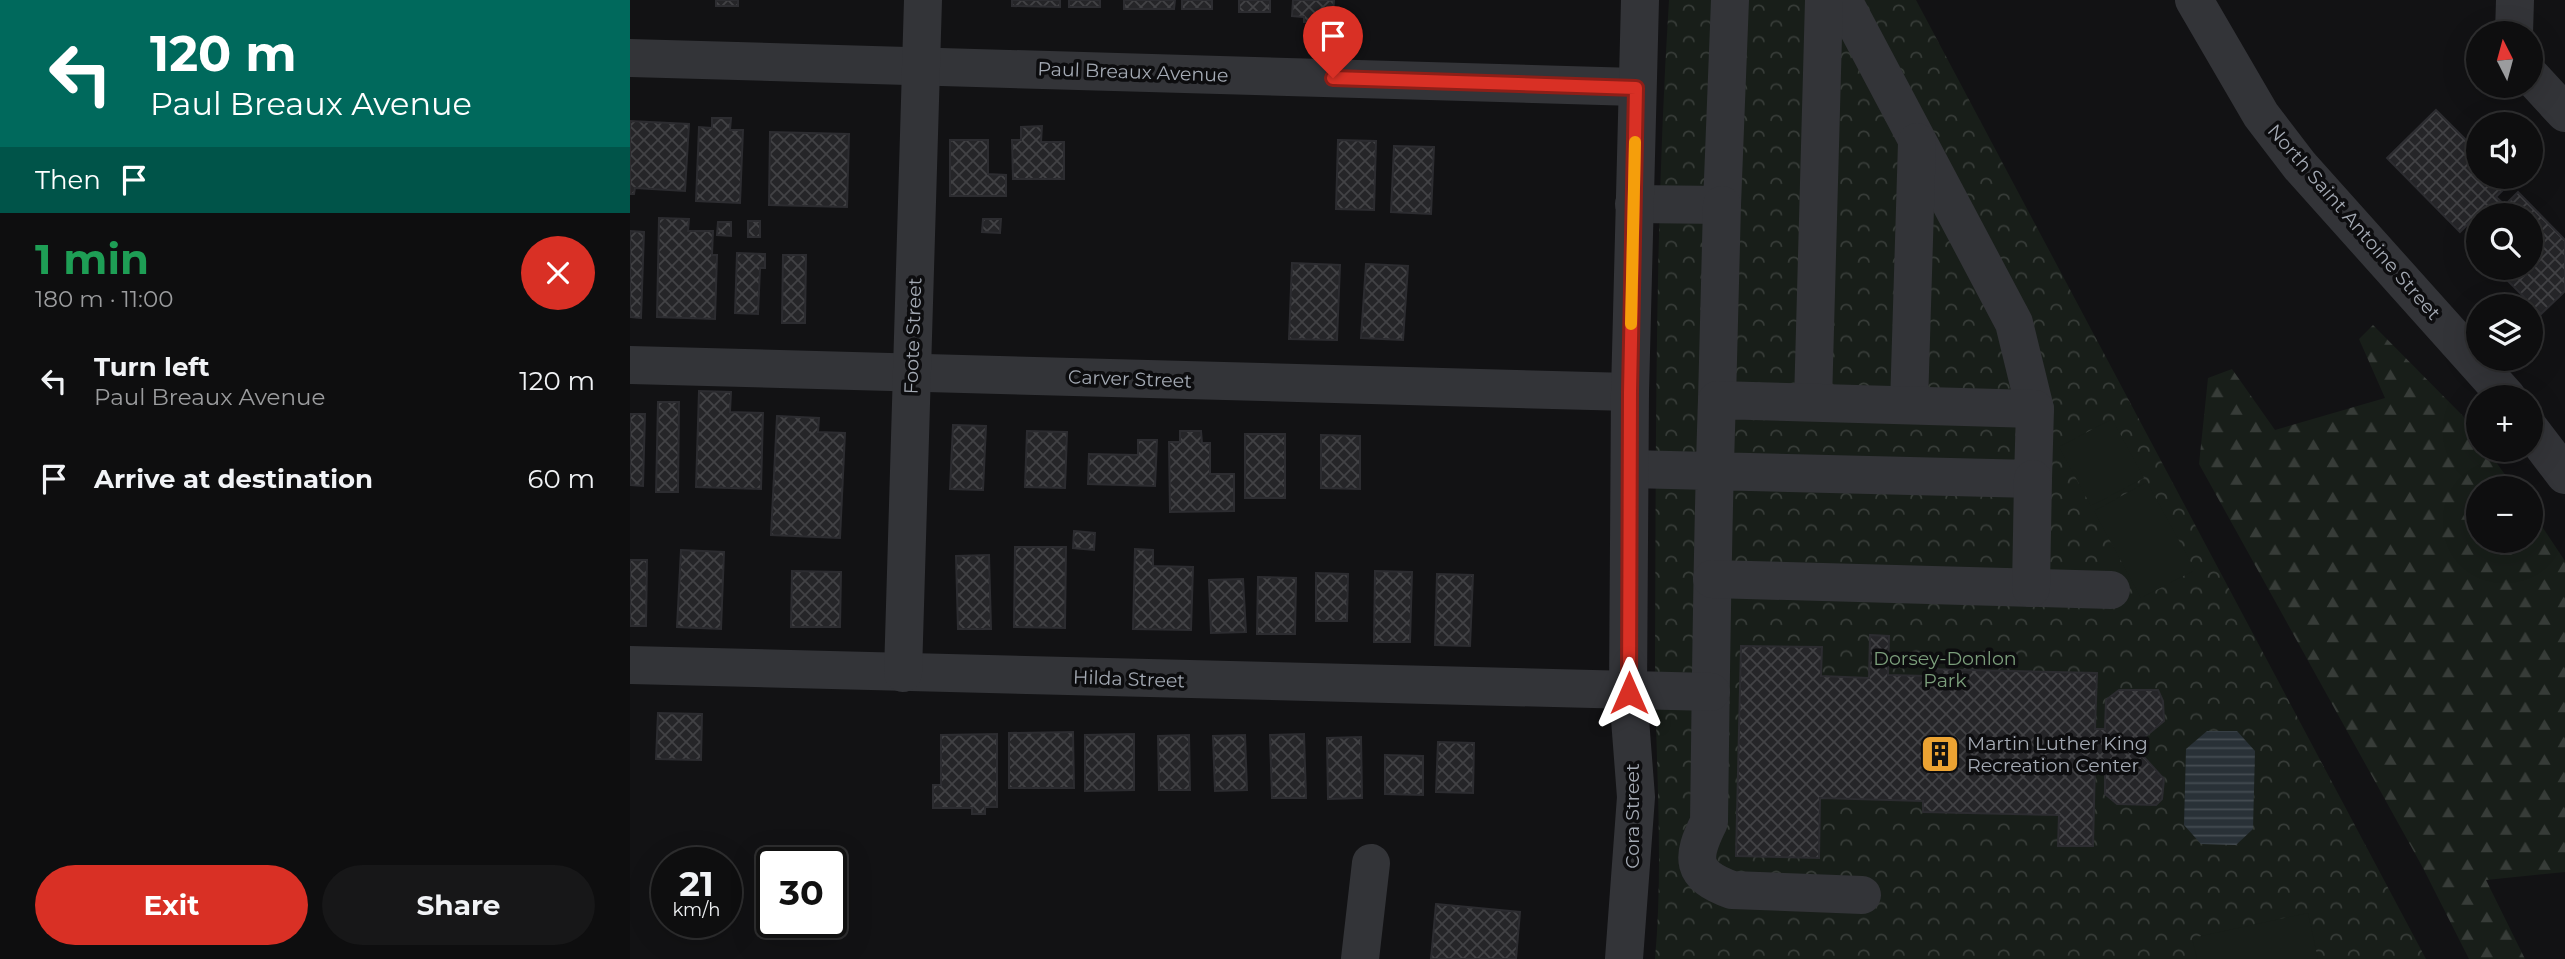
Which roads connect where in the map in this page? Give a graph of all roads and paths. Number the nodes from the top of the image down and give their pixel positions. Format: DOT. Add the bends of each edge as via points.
graph roads {
  1 [pos="923,0"];
  2 [pos="1640,0"];
  3 [pos="1730,0"];
  4 [pos="1824,0"];
  5 [pos="1843,0"];
  6 [pos="2194,0"];
  7 [pos="2515,0"];
  8 [pos="2514,21"];
  9 [pos="630,58"];
  10 [pos="920,66"];
  11 [pos="1636,88"];
  12 [pos="2543,89"];
  13 [pos="2565,113"];
  14 [pos="1917,140"];
  15 [pos="1634,204"];
  16 [pos="1722,205"];
  17 [pos="630,365"];
  18 [pos="912,373"];
  19 [pos="2496,385"];
  20 [pos="1630,392"];
  21 [pos="1717,400"];
  22 [pos="1813,402"];
  23 [pos="1909,405"];
  24 [pos="2035,409"];
  25 [pos="2543,446"];
  26 [pos="1630,469"];
  27 [pos="1714,470"];
  28 [pos="2565,475"];
  29 [pos="2034,479"];
  30 [pos="1712,579"];
  31 [pos="2031,588"];
  32 [pos="2111,590"];
  33 [pos="630,666"];
  34 [pos="903,673"];
  35 [pos="1711,692"];
  36 [pos="1629,693"];
  37 [pos="1371,863"];
  38 [pos="1862,895"];
  39 [pos="1360,959"];
  40 [pos="1624,959"];
  1 -- 10 [label="street, Foote Street"];
  2 -- 11 [label="street, Cora Street"];
  3 -- 16 [label="street"];
  4 -- 22 [label="street"];
  5 -- 14 [label="street"];
  6 -- 19 [label="street, North Saint Antoine Street" via="2261,115 2300,166"];
  7 -- 8 [label="street"];
  9 -- 10 [label="street, Paul Breaux Avenue"];
  10 -- 11 [label="street, Paul Breaux Avenue"];
  10 -- 18 [label="street, Foote Street"];
  11 -- 15 [label="street, Cora Street"];
  12 -- 13 [label="street"];
  14 -- 23 [label="street"];
  14 -- 24 [label="street" via="2014,323"];
  15 -- 16 [label="street"];
  15 -- 20 [label="street, Cora Street"];
  16 -- 21 [label="street"];
  17 -- 18 [label="street, Carver Street"];
  18 -- 20 [label="street, Carver Street"];
  18 -- 34 [label="street, Foote Street"];
  20 -- 26 [label="street, Cora Street"];
  21 -- 22 [label="street"];
  21 -- 27 [label="street"];
  22 -- 23 [label="street"];
  23 -- 24 [label="street"];
  24 -- 29 [label="street"];
  25 -- 28 [label="street"];
  26 -- 27 [label="street"];
  26 -- 36 [label="street, Cora Street"];
  27 -- 29 [label="street"];
  27 -- 30 [label="street"];
  29 -- 31 [label="street"];
  30 -- 31 [label="street"];
  30 -- 35 [label="street"];
  31 -- 32 [label="street"];
  33 -- 34 [label="street, Hilda Street"];
  34 -- 36 [label="street, Hilda Street"];
  35 -- 36 [label="street, Hilda Street"];
  35 -- 38 [label="street" via="1709,822 1696,848 1698,866 1712,883 1732,890"];
  36 -- 40 [label="street, Cora Street" via="1636,797"];
  37 -- 39 [label="street"];
}
